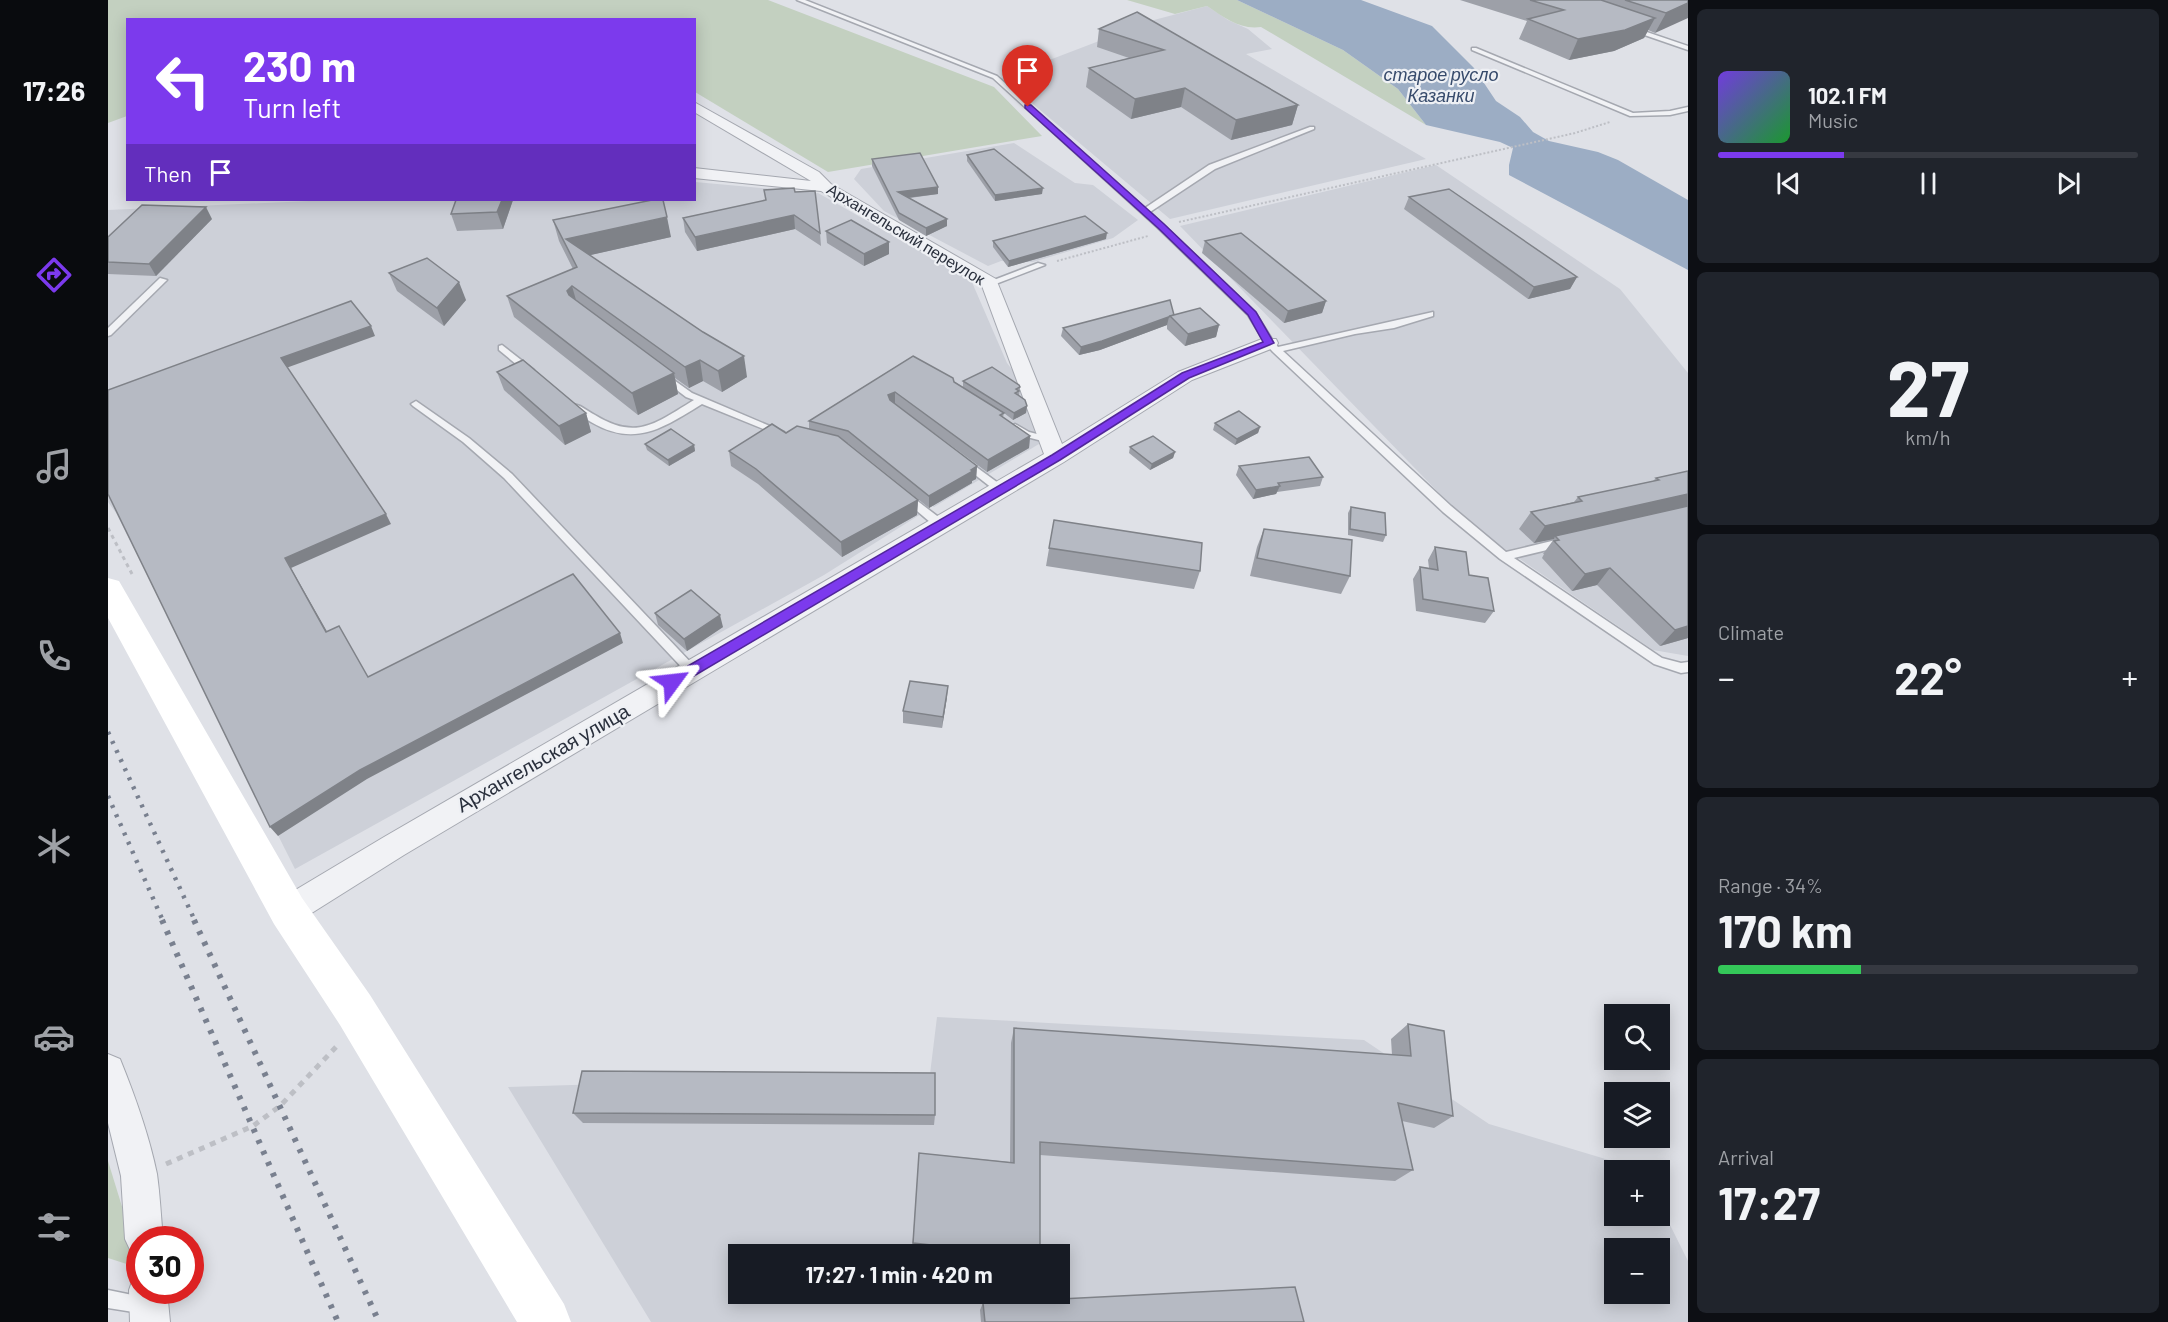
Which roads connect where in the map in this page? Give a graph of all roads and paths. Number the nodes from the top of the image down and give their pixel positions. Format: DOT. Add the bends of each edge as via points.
graph roads {
  1 [pos="800,0"];
  2 [pos="1622,26"];
  3 [pos="1688,48"];
  4 [pos="1474,49"];
  5 [pos="696,107"];
  6 [pos="1688,109"];
  7 [pos="1632,115"];
  8 [pos="1312,128"];
  9 [pos="696,173"];
  10 [pos="825,187"];
  11 [pos="1144,212"];
  12 [pos="1163,229"];
  13 [pos="1041,266"];
  14 [pos="163,280"];
  15 [pos="990,283"];
  16 [pos="1430,314"];
  17 [pos="108,333"];
  18 [pos="1273,347"];
  19 [pos="502,348"];
  20 [pos="652,368"];
  21 [pos="536,376"];
  22 [pos="562,397"];
  23 [pos="701,400"];
  24 [pos="416,404"];
  25 [pos="1006,422"];
  26 [pos="793,435"];
  27 [pos="1053,449"];
  28 [pos="955,455"];
  29 [pos="896,489"];
  30 [pos="1001,490"];
  31 [pos="941,525"];
  32 [pos="1573,540"];
  33 [pos="1504,556"];
  34 [pos="108,589"];
  35 [pos="1684,667"];
  36 [pos="692,671"];
  37 [pos="1688,679"];
  38 [pos="288,911"];
  39 [pos="336,1047"];
  40 [pos="108,1071"];
  41 [pos="139,1176"];
  42 [pos="143,1226"];
  43 [pos="108,1299"];
  44 [pos="149,1306"];
  45 [pos="546,1322"];
  1 -- 11 [label="lane" via="995,77"];
  2 -- 3 [label="lane"];
  4 -- 7 [label="lane"];
  5 -- 10 [label="street, Архангельский переулок" via="814,176"];
  6 -- 7 [label="lane"];
  7 -- 12 [label="path" via="1575,133"];
  8 -- 11 [label="lane" via="1212,167"];
  9 -- 10 [label="street"];
  10 -- 15 [label="street, Архангельский переулок"];
  11 -- 12 [label="lane"];
  12 -- 13 [label="path"];
  12 -- 18 [label="lane" via="1252,314"];
  13 -- 15 [label="lane"];
  14 -- 17 [label="lane"];
  15 -- 27 [label="street, Архангельский переулок"];
  16 -- 18 [label="lane" via="1394,325"];
  18 -- 27 [label="street, Архангельская улица" via="1185,376"];
  18 -- 33 [label="lane" via="1447,509"];
  19 -- 21 [label="lane"];
  20 -- 23 [label="lane"];
  22 -- 23 [label="lane" via="601,422 627,432 651,429"];
  23 -- 26 [label="lane"];
  24 -- 36 [label="lane" via="508,476"];
  25 -- 27 [label="lane"];
  27 -- 30 [label="street, Архангельская улица"];
  28 -- 30 [label="lane"];
  29 -- 31 [label="lane"];
  30 -- 31 [label="street, Архангельская улица"];
  31 -- 36 [label="street, Архангельская улица"];
  32 -- 33 [label="lane"];
  33 -- 35 [label="lane" via="1658,661"];
  34 -- 38 [label="main road"];
  35 -- 37 [label="lane"];
  36 -- 38 [label="street, Архангельская улица"];
  38 -- 45 [label="main road" via="355,1010"];
  39 -- 41 [label="path" via="280,1106 253,1126"];
  40 -- 41 [label="street"];
  41 -- 42 [label="street"];
  43 -- 44 [label="lane"];
}
